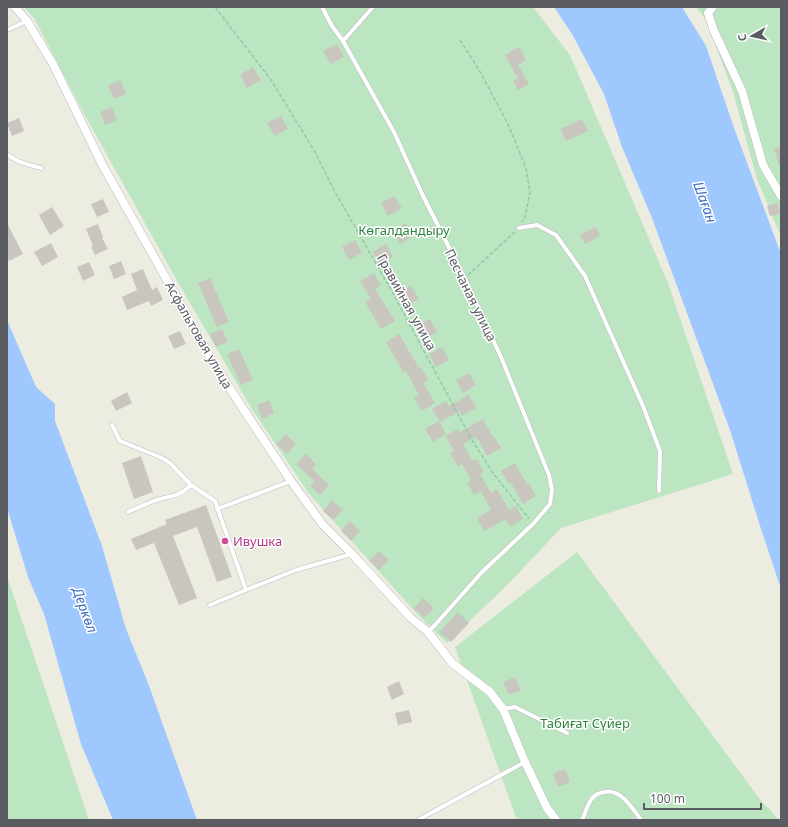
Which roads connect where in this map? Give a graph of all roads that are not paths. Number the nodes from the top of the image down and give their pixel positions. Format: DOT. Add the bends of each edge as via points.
graph roads {
  1 [pos="15,7"];
  2 [pos="322,7"];
  3 [pos="373,7"];
  4 [pos="713,7"];
  5 [pos="27,21"];
  6 [pos="7,30"];
  7 [pos="343,40"];
  8 [pos="7,154"];
  9 [pos="41,168"];
  10 [pos="781,196"];
  11 [pos="519,228"];
  12 [pos="112,425"];
  13 [pos="290,481"];
  14 [pos="191,485"];
  15 [pos="659,491"];
  16 [pos="218,509"];
  17 [pos="128,512"];
  18 [pos="352,554"];
  19 [pos="246,590"];
  20 [pos="210,605"];
  21 [pos="428,632"];
  22 [pos="503,709"];
  23 [pos="567,733"];
  24 [pos="525,762"];
  25 [pos="418,820"];
  26 [pos="556,820"];
  27 [pos="582,820"];
  28 [pos="641,820"];
  1 -- 5 [label="street, Асфальтовая улица"];
  2 -- 7 [label="lane, Песчаная улица"];
  3 -- 7 [label="lane"];
  4 -- 10 [label="street" via="708,13 714,31 742,92 763,165"];
  5 -- 6 [label="lane"];
  5 -- 13 [label="street, Асфальтовая улица" via="53,64 103,166 198,336"];
  7 -- 21 [label="lane, Песчаная улица" via="394,132 422,196 502,358 549,475 552,490 550,504 533,524 482,572"];
  8 -- 9 [label="lane" via="11,158"];
  11 -- 15 [label="lane" via="537,225 556,235 585,276 643,406 660,451"];
  12 -- 14 [label="lane" via="120,441 170,463"];
  13 -- 16 [label="lane"];
  13 -- 18 [label="street, Асфальтовая улица" via="323,524"];
  14 -- 16 [label="lane" via="215,501"];
  14 -- 17 [label="lane" via="175,496"];
  16 -- 19 [label="lane"];
  18 -- 19 [label="lane" via="296,570"];
  18 -- 21 [label="street, Асфальтовая улица" via="411,618"];
  19 -- 20 [label="lane"];
  21 -- 22 [label="street, Асфальтовая улица" via="452,663 490,692"];
  22 -- 23 [label="lane" via="515,707"];
  22 -- 24 [label="street, Асфальтовая улица"];
  24 -- 25 [label="lane"];
  24 -- 26 [label="street, Асфальтовая улица" via="547,808"];
  27 -- 28 [label="lane" via="591,800 598,793 607,791 614,791 624,798"];
}
